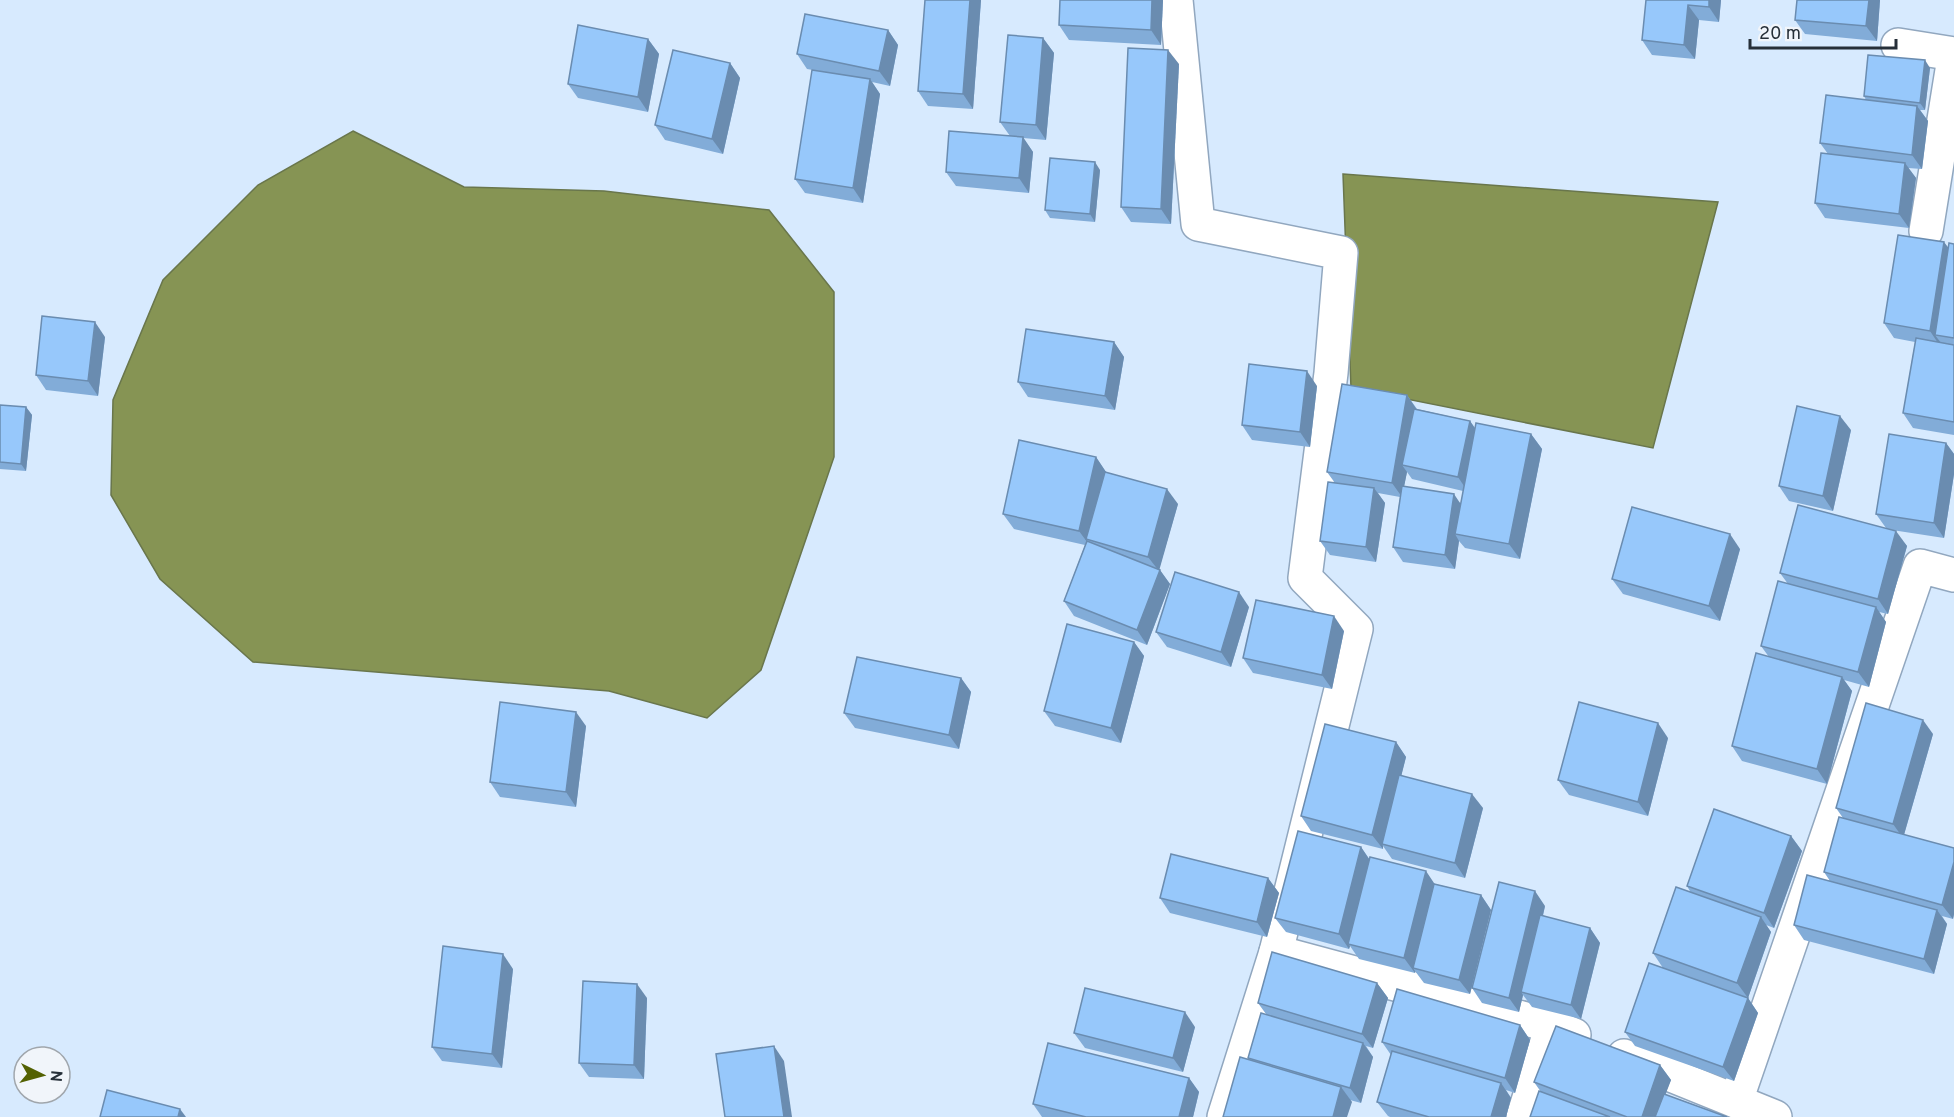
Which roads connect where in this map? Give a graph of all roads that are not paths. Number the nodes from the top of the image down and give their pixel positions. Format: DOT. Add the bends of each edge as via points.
graph roads {
  1 [pos="1176,0"];
  2 [pos="1898,45"];
  3 [pos="1954,56"];
  4 [pos="1926,231"];
  5 [pos="1954,575"];
  6 [pos="1276,952"];
  7 [pos="1552,1026"];
  8 [pos="1736,1101"];
  9 [pos="1224,1117"];
  10 [pos="1523,1117"];
  11 [pos="1775,1117"];
  1 -- 6 [label="street" via="1198,224 1341,253 1305,578 1356,629"];
  2 -- 3 [label="street"];
  3 -- 4 [label="street"];
  5 -- 8 [label="street" via="1920,566"];
  6 -- 7 [label="street"];
  6 -- 9 [label="street"];
  7 -- 8 [label="street"];
  7 -- 10 [label="street"];
  8 -- 11 [label="street"];
}
